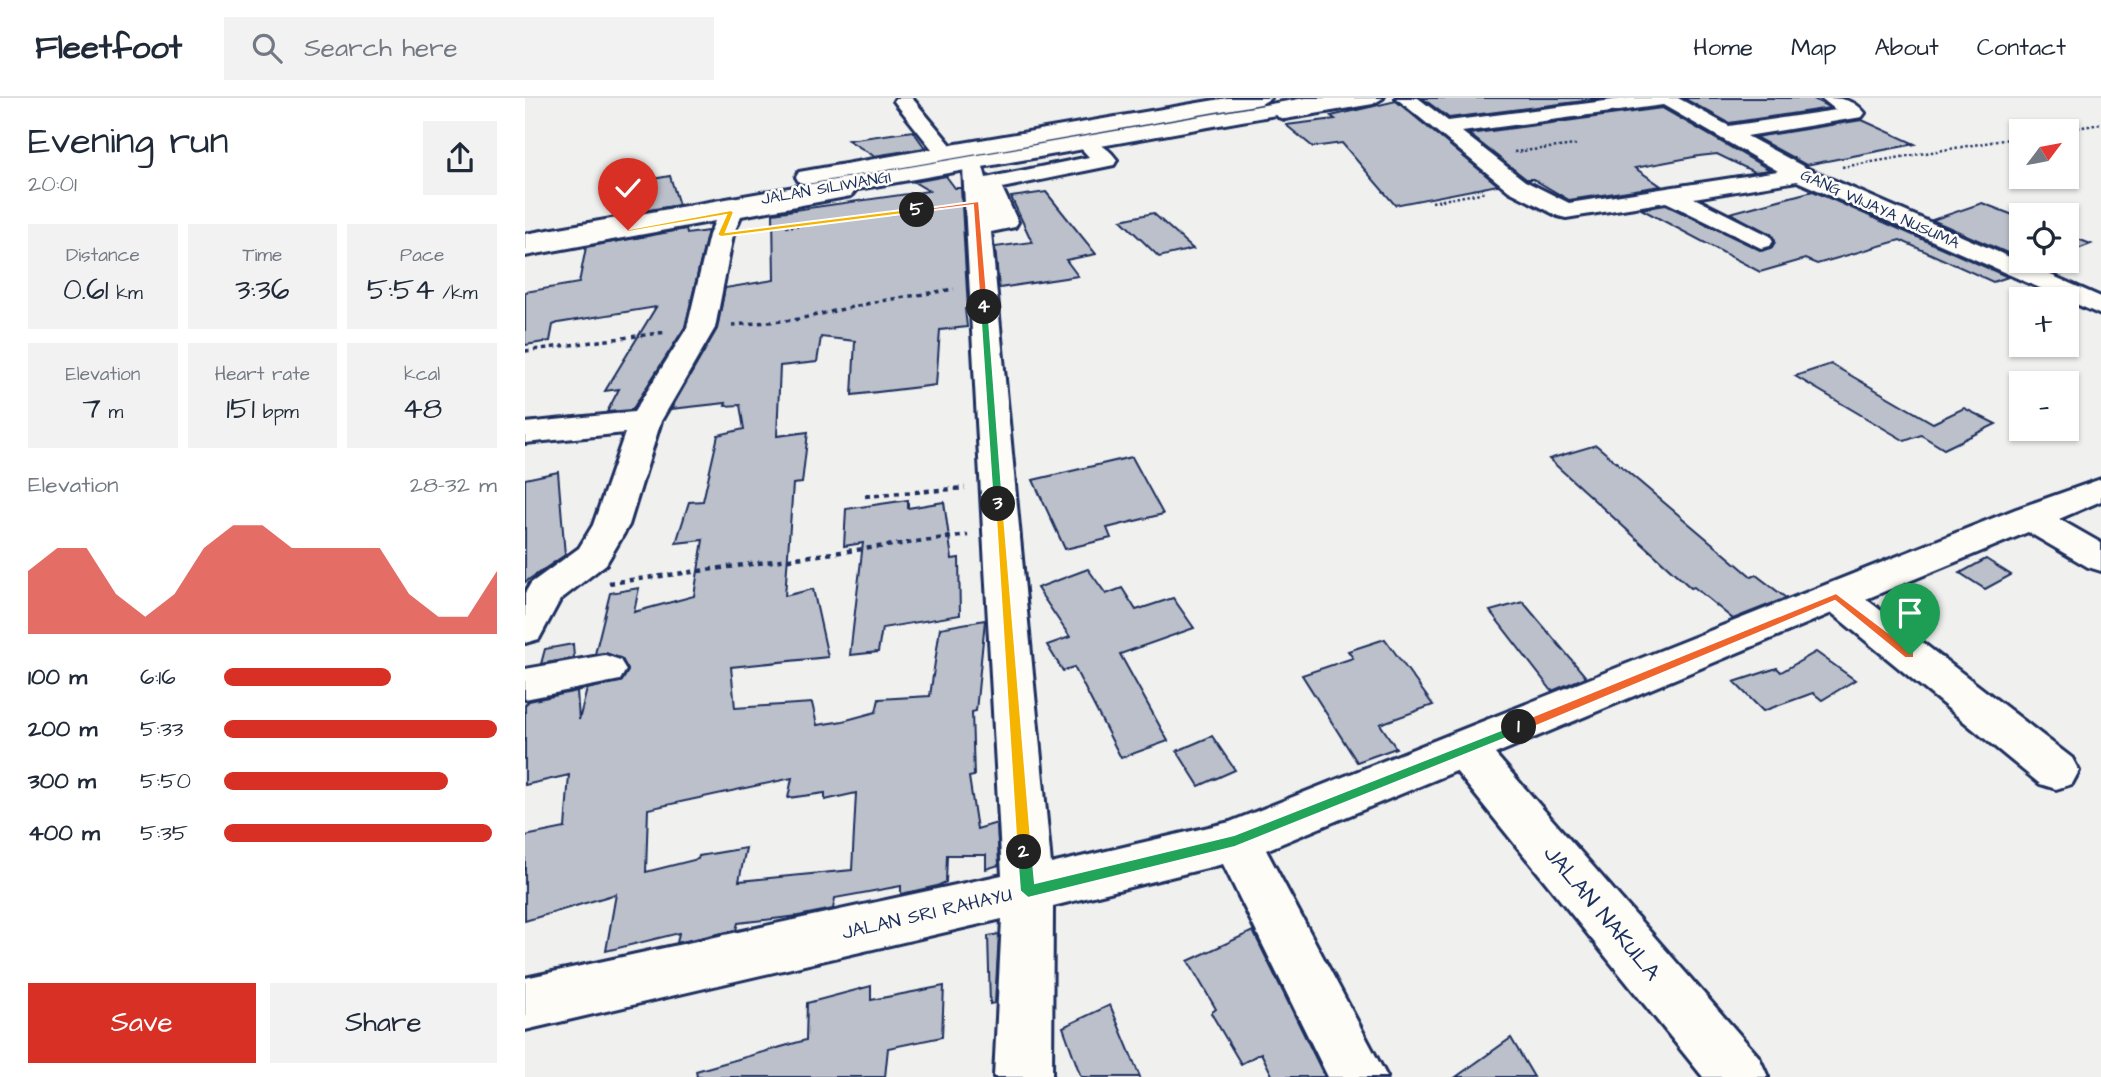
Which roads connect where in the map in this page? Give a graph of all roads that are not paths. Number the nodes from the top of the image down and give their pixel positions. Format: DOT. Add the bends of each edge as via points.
graph roads {
  1 [pos="1261,98"];
  2 [pos="1296,98"];
  3 [pos="1338,98"];
  4 [pos="1373,98"];
  5 [pos="1406,98"];
  6 [pos="1831,98"];
  7 [pos="1665,99"];
  8 [pos="904,101"];
  9 [pos="1724,107"];
  10 [pos="1688,112"];
  11 [pos="1161,119"];
  12 [pos="1444,128"];
  13 [pos="1724,133"];
  14 [pos="1800,174"];
  15 [pos="983,175"];
  16 [pos="842,188"];
  17 [pos="1675,198"];
  18 [pos="726,223"];
  19 [pos="525,225"];
  20 [pos="525,231"];
  21 [pos="525,241"];
  22 [pos="1761,241"];
  23 [pos="525,248"];
  24 [pos="2101,307"];
  25 [pos="645,421"];
  26 [pos="525,433"];
  27 [pos="2101,489"];
  28 [pos="2029,517"];
  29 [pos="2101,559"];
  30 [pos="1836,596"];
  31 [pos="525,629"];
  32 [pos="605,670"];
  33 [pos="525,684"];
  34 [pos="1465,750"];
  35 [pos="2056,771"];
  36 [pos="1235,841"];
  37 [pos="1028,891"];
  38 [pos="525,1004"];
  39 [pos="1023,1077"];
  40 [pos="1358,1077"];
  41 [pos="1739,1077"];
  1 -- 11 [label="main road"];
  2 -- 11 [label="main road"];
  3 -- 15 [label="main road"];
  4 -- 15 [label="main road" via="1091,147"];
  5 -- 12 [label="main road"];
  6 -- 13 [label="main road" via="1855,113"];
  7 -- 10 [label="main road, GANG WIJAYA NUSUMA"];
  7 -- 12 [label="main road"];
  8 -- 15 [label="main road"];
  9 -- 10 [label="main road"];
  10 -- 13 [label="main road, GANG WIJAYA NUSUMA"];
  11 -- 15 [label="main road"];
  11 -- 15 [label="main road"];
  12 -- 17 [label="main road" via="1517,186 1566,211"];
  13 -- 14 [label="main road, GANG WIJAYA NUSUMA"];
  14 -- 17 [label="main road"];
  14 -- 24 [label="main road, GANG WIJAYA NUSUMA"];
  15 -- 16 [label="main road, JALAN SILIWANGI"];
  15 -- 16 [label="main road"];
  15 -- 19 [label="main road"];
  15 -- 20 [label="main road, JALAN SILIWANGI"];
  15 -- 37 [label="main road" via="982,284"];
  16 -- 18 [label="main road"];
  16 -- 21 [label="main road, JALAN SILIWANGI"];
  17 -- 22 [label="main road"];
  18 -- 23 [label="main road"];
  18 -- 25 [label="main road" via="701,328"];
  25 -- 26 [label="main road"];
  25 -- 31 [label="main road" via="611,525 593,556 545,592"];
  27 -- 28 [label="main road, JALAN SRI RAHAYU"];
  28 -- 29 [label="main road"];
  28 -- 30 [label="main road, JALAN SRI RAHAYU"];
  30 -- 34 [label="main road, JALAN SRI RAHAYU"];
  30 -- 35 [label="main road"];
  32 -- 33 [label="main road"];
  34 -- 36 [label="main road, JALAN SRI RAHAYU"];
  34 -- 41 [label="main road, JALAN NAKULA"];
  36 -- 37 [label="main road, JALAN SRI RAHAYU"];
  36 -- 40 [label="main road"];
  37 -- 38 [label="main road, JALAN SRI RAHAYU"];
  37 -- 39 [label="main road"];
}
